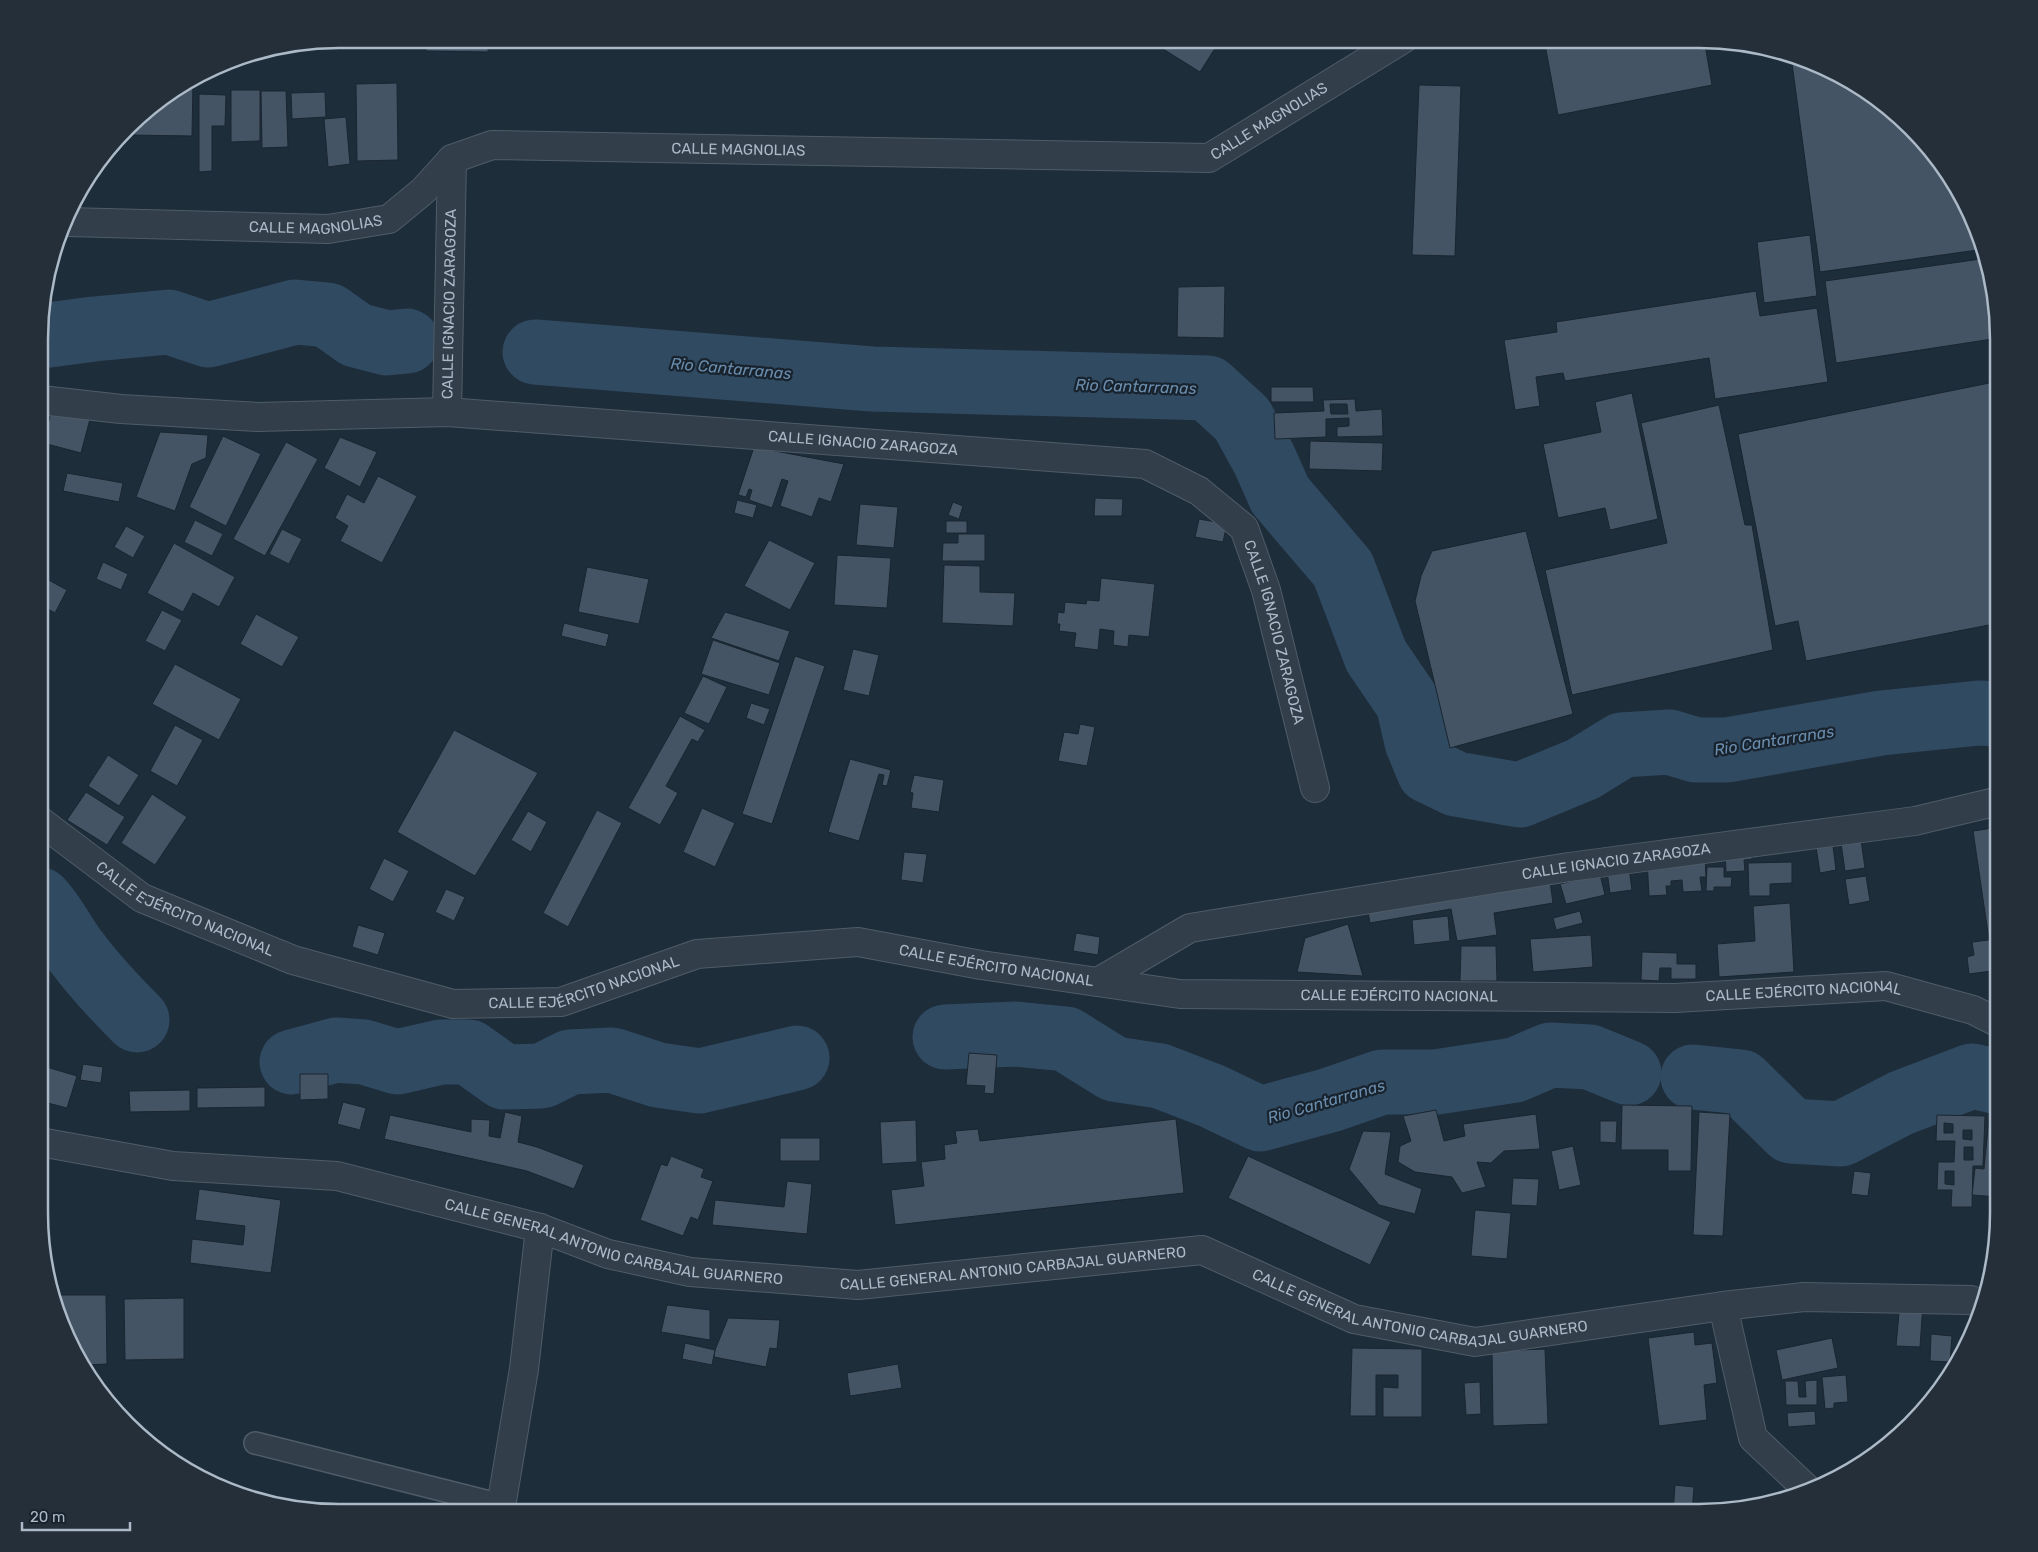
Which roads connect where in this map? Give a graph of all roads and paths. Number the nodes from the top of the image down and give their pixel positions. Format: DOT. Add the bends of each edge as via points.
graph roads {
  1 [pos="1388,48"];
  2 [pos="452,159"];
  3 [pos="72,222"];
  4 [pos="48,401"];
  5 [pos="447,412"];
  6 [pos="1315,788"];
  7 [pos="1990,803"];
  8 [pos="48,827"];
  9 [pos="1098,982"];
  10 [pos="1990,1018"];
  11 [pos="48,1143"];
  12 [pos="540,1228"];
  13 [pos="1977,1302"];
  14 [pos="1723,1306"];
  15 [pos="255,1443"];
  16 [pos="1803,1485"];
  17 [pos="482,1504"];
  18 [pos="502,1504"];
  1 -- 2 [label="street, CALLE MAGNOLIAS" via="1209,158 492,145"];
  2 -- 3 [label="street, CALLE MAGNOLIAS" via="389,219 337,228"];
  2 -- 5 [label="street, CALLE IGNACIO ZARAGOZA"];
  4 -- 5 [label="street" via="121,409 258,416"];
  5 -- 6 [label="street, CALLE IGNACIO ZARAGOZA" via="1145,464 1199,491 1244,528 1266,590"];
  7 -- 9 [label="street, CALLE IGNACIO ZARAGOZA" via="1915,821 1569,867 1190,928"];
  8 -- 9 [label="street, CALLE EJÉRCITO NACIONAL" via="142,898 294,960 452,1004 561,1002 697,954 858,942"];
  9 -- 10 [label="street, CALLE EJÉRCITO NACIONAL" via="1180,994 1675,998 1886,986 1974,1010"];
  11 -- 12 [label="street, CALLE GENERAL ANTONIO CARBAJAL GUARNERO" via="173,1166 337,1176"];
  12 -- 14 [label="street, CALLE GENERAL ANTONIO CARBAJAL GUARNERO" via="608,1254 690,1272 858,1285 1202,1250 1354,1318 1475,1342"];
  12 -- 18 [label="street" via="524,1369"];
  13 -- 14 [label="street, CALLE GENERAL ANTONIO CARBAJAL GUARNERO" via="1804,1297"];
  14 -- 16 [label="street" via="1753,1438"];
  15 -- 17 [label="lane"];
}
